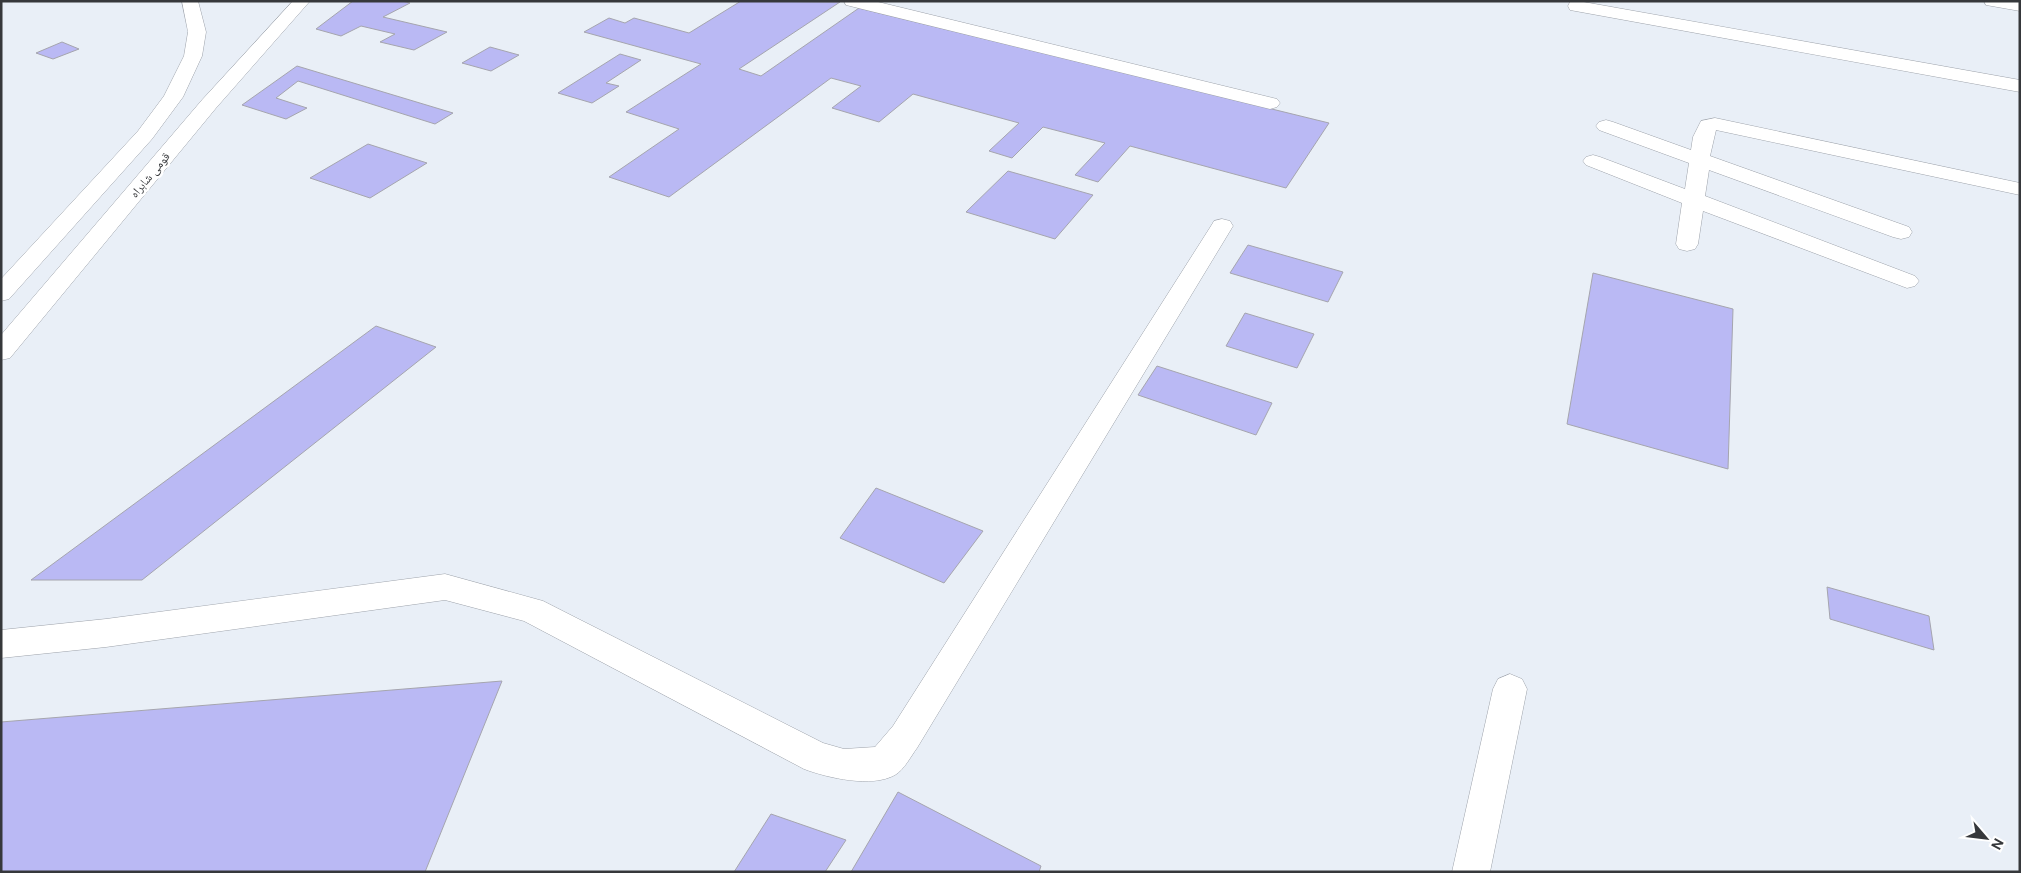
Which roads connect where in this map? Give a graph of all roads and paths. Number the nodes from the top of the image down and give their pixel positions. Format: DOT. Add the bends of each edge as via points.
graph roads {
  1 [pos="190,1"];
  2 [pos="302,1"];
  3 [pos="852,1"];
  4 [pos="1992,1"];
  5 [pos="1576,6"];
  6 [pos="2020,6"];
  7 [pos="2020,86"];
  8 [pos="1270,103"];
  9 [pos="1606,126"];
  10 [pos="1700,160"];
  11 [pos="1593,161"];
  12 [pos="2020,189"];
  13 [pos="1694,199"];
  14 [pos="1222,226"];
  15 [pos="1901,232"];
  16 [pos="1687,244"];
  17 [pos="1907,281"];
  18 [pos="1,294"];
  19 [pos="1,352"];
  20 [pos="1,644"];
  21 [pos="1510,689"];
  22 [pos="1471,872"];
  1 -- 18 [label="main road, قومی شاہراہ" via="197,32 193,56 173,98 145,135"];
  2 -- 19 [label="main road, قومی شاہراہ" via="209,104"];
  3 -- 8 [label="main road"];
  4 -- 6 [label="main road"];
  5 -- 7 [label="main road"];
  9 -- 10 [label="main road"];
  10 -- 12 [label="main road" via="1708,124 1715,124"];
  10 -- 13 [label="main road"];
  10 -- 15 [label="main road"];
  11 -- 13 [label="main road"];
  13 -- 16 [label="main road"];
  13 -- 17 [label="main road"];
  14 -- 20 [label="main road" via="905,737 884,763 844,765 817,758 532,610 445,587"];
  21 -- 22 [label="main road"];
}
